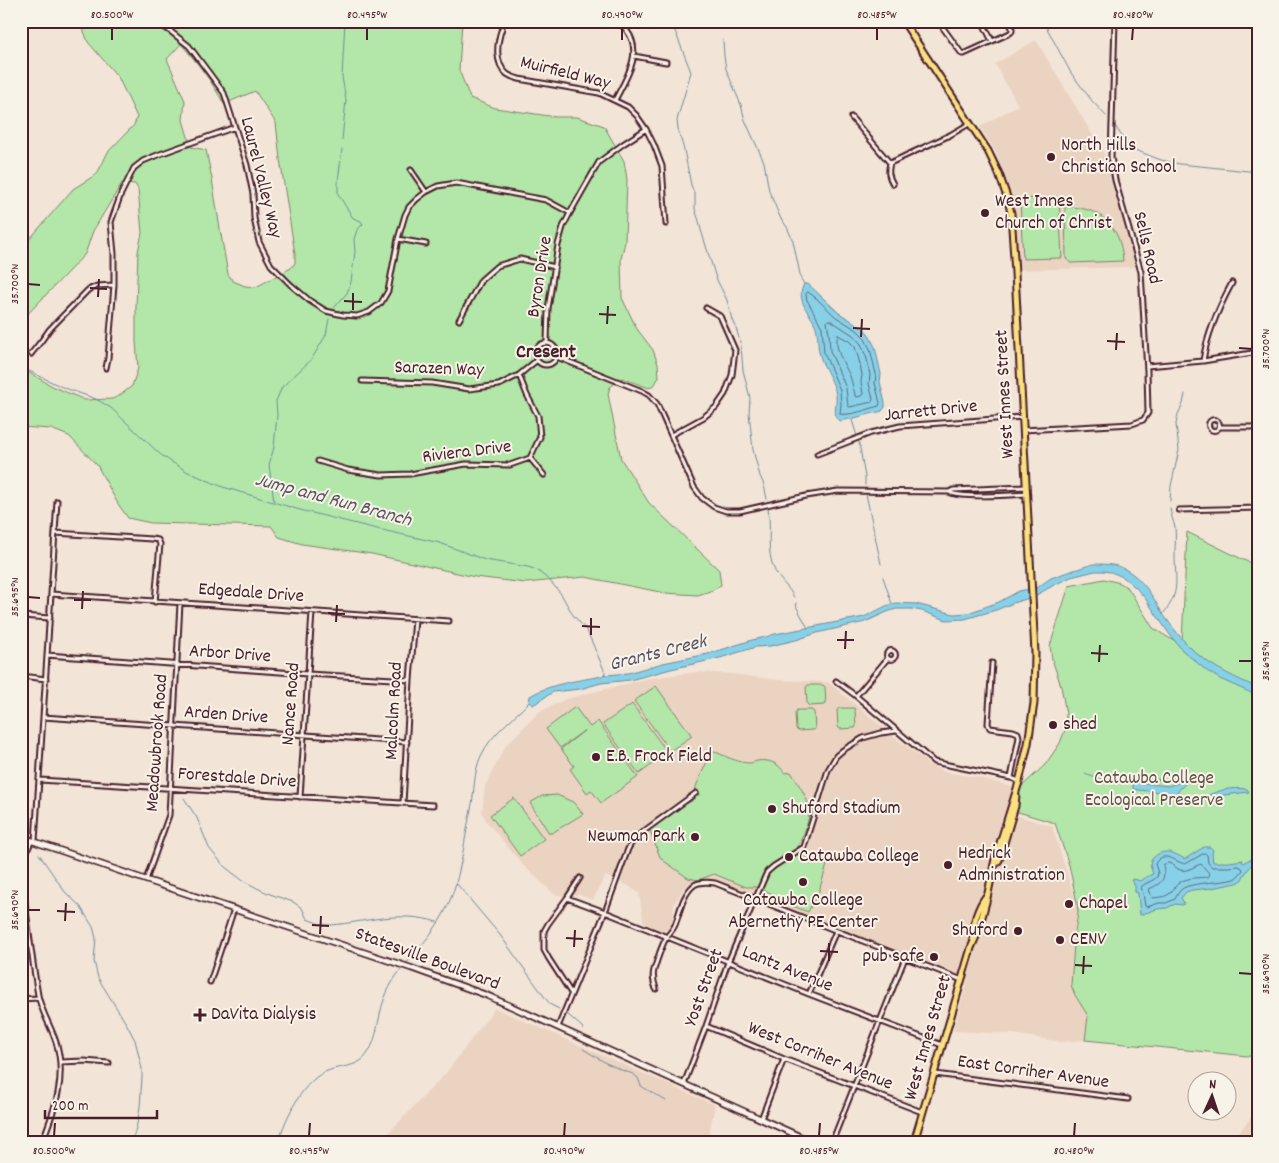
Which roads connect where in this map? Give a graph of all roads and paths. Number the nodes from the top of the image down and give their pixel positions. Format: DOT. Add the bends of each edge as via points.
graph roads {
  1 [pos="155,21"];
  2 [pos="173,21"];
  3 [pos="615,21"];
  4 [pos="903,21"];
  5 [pos="938,21"];
  6 [pos="982,21"];
  7 [pos="1009,21"];
  8 [pos="1115,21"];
  9 [pos="502,28"];
  10 [pos="170,31"];
  11 [pos="992,41"];
  12 [pos="634,56"];
  13 [pos="666,62"];
  14 [pos="615,100"];
  15 [pos="850,117"];
  16 [pos="970,124"];
  17 [pos="235,127"];
  18 [pos="646,128"];
  19 [pos="890,162"];
  20 [pos="411,170"];
  21 [pos="893,184"];
  22 [pos="426,192"];
  23 [pos="570,212"];
  24 [pos="666,224"];
  25 [pos="398,239"];
  26 [pos="426,244"];
  27 [pos="555,267"];
  28 [pos="1232,283"];
  29 [pos="114,285"];
  30 [pos="706,308"];
  31 [pos="459,320"];
  32 [pos="547,342"];
  33 [pos="1258,352"];
  34 [pos="30,354"];
  35 [pos="557,357"];
  36 [pos="536,360"];
  37 [pos="1203,361"];
  38 [pos="1147,366"];
  39 [pos="106,368"];
  40 [pos="519,375"];
  41 [pos="362,381"];
  42 [pos="1023,417"];
  43 [pos="1219,427"];
  44 [pos="1258,427"];
  45 [pos="1024,430"];
  46 [pos="671,435"];
  47 [pos="817,454"];
  48 [pos="530,458"];
  49 [pos="318,461"];
  50 [pos="544,474"];
  51 [pos="1026,487"];
  52 [pos="999,489"];
  53 [pos="949,492"];
  54 [pos="1027,494"];
  55 [pos="999,495"];
  56 [pos="57,500"];
  57 [pos="1258,508"];
  58 [pos="1179,510"];
  59 [pos="55,533"];
  60 [pos="51,594"];
  61 [pos="155,602"];
  62 [pos="180,603"];
  63 [pos="312,612"];
  64 [pos="21,616"];
  65 [pos="50,618"];
  66 [pos="415,619"];
  67 [pos="449,621"];
  68 [pos="47,655"];
  69 [pos="888,658"];
  70 [pos="992,663"];
  71 [pos="177,665"];
  72 [pos="308,674"];
  73 [pos="21,676"];
  74 [pos="46,679"];
  75 [pos="410,680"];
  76 [pos="836,680"];
  77 [pos="856,696"];
  78 [pos="43,717"];
  79 [pos="174,727"];
  80 [pos="896,731"];
  81 [pos="303,735"];
  82 [pos="407,742"];
  83 [pos="1011,778"];
  84 [pos="40,780"];
  85 [pos="1019,781"];
  86 [pos="170,788"];
  87 [pos="696,793"];
  88 [pos="300,797"];
  89 [pos="404,803"];
  90 [pos="433,805"];
  91 [pos="21,837"];
  92 [pos="33,841"];
  93 [pos="21,873"];
  94 [pos="580,878"];
  95 [pos="146,880"];
  96 [pos="568,898"];
  97 [pos="756,899"];
  98 [pos="234,909"];
  99 [pos="605,912"];
  100 [pos="836,931"];
  101 [pos="667,937"];
  102 [pos="905,958"];
  103 [pos="728,962"];
  104 [pos="962,980"];
  105 [pos="210,982"];
  106 [pos="656,989"];
  107 [pos="571,994"];
  108 [pos="809,994"];
  109 [pos="38,998"];
  110 [pos="21,999"];
  111 [pos="880,1021"];
  112 [pos="706,1026"];
  113 [pos="558,1027"];
  114 [pos="942,1045"];
  115 [pos="784,1059"];
  116 [pos="60,1062"];
  117 [pos="110,1063"];
  118 [pos="935,1074"];
  119 [pos="684,1084"];
  120 [pos="854,1085"];
  121 [pos="1128,1099"];
  122 [pos="923,1112"];
  123 [pos="761,1119"];
  124 [pos="42,1142"];
  125 [pos="812,1142"];
  126 [pos="832,1142"];
  127 [pos="914,1142"];
  1 -- 10 [label="street, Laurel Valley Way"];
  2 -- 10 [label="street"];
  3 -- 12 [label="street" via="627,31 635,47"];
  4 -- 16 [label="main road, West Innes Street"];
  5 -- 11 [label="street" via="962,54"];
  6 -- 11 [label="street"];
  7 -- 11 [label="street" via="1012,31"];
  8 -- 38 [label="street, Sells Road" via="1111,157 1141,272"];
  9 -- 14 [label="street, Muirfield Way" via="498,54 507,74 599,93"];
  10 -- 17 [label="street, Laurel Valley Way" via="189,46 224,93"];
  12 -- 13 [label="street"];
  12 -- 14 [label="street"];
  14 -- 18 [label="street, Muirfield Way" via="628,107"];
  15 -- 19 [label="street"];
  16 -- 19 [label="street"];
  16 -- 42 [label="main road, West Innes Street" via="999,174 1011,213"];
  17 -- 25 [label="street, Laurel Valley Way" via="247,164 259,242 271,265 310,301 326,311 342,315 356,316 375,308 388,291"];
  17 -- 29 [label="street" via="160,154 134,168 111,222"];
  18 -- 23 [label="street, Byron Drive" via="600,162"];
  18 -- 24 [label="street, Muirfield Way" via="662,166"];
  19 -- 21 [label="street" via="888,176"];
  20 -- 22 [label="street"];
  22 -- 23 [label="street, Laurel Valley Way" via="456,183 546,200"];
  22 -- 25 [label="street, Laurel Valley Way" via="409,208"];
  23 -- 27 [label="street, Byron Drive" via="558,245"];
  25 -- 26 [label="street"];
  27 -- 31 [label="street" via="520,260 497,266 481,280"];
  27 -- 32 [label="street, Byron Drive" via="548,309"];
  28 -- 37 [label="street" via="1215,316"];
  29 -- 34 [label="street" via="88,290"];
  29 -- 39 [label="street"];
  30 -- 46 [label="street" via="720,316 735,350 732,375 716,407"];
  32 -- 35 [label="street, Byron Drive" via="556,347"];
  32 -- 36 [label="street, Byron Drive" via="535,350"];
  33 -- 37 [label="street"];
  35 -- 36 [label="street" via="546,366"];
  35 -- 46 [label="street" via="648,395 657,404"];
  36 -- 40 [label="street, Sarazen Way"];
  37 -- 38 [label="street"];
  38 -- 45 [label="street, Sells Road" via="1148,410 1141,421"];
  40 -- 41 [label="street, Sarazen Way" via="499,385 469,389 432,383"];
  40 -- 48 [label="street, Riviera Drive" via="538,416 540,437"];
  42 -- 45 [label="main road, West Innes Street"];
  42 -- 47 [label="street, Jarrett Drive" via="900,426"];
  43 -- 44 [label="street"];
  45 -- 51 [label="main road, West Innes Street"];
  46 -- 53 [label="street" via="694,487 702,498 726,511 838,491"];
  48 -- 49 [label="street, Riviera Drive" via="510,464 466,464 410,474 381,475"];
  48 -- 50 [label="street"];
  51 -- 52 [label="street"];
  51 -- 54 [label="main road, West Innes Street"];
  52 -- 53 [label="street"];
  52 -- 55 [label="street"];
  53 -- 55 [label="street" via="953,495"];
  54 -- 55 [label="street"];
  54 -- 85 [label="main road, West Innes Street" via="1035,652 1034,703"];
  56 -- 59 [label="street"];
  57 -- 58 [label="street"];
  59 -- 60 [label="street"];
  59 -- 61 [label="street" via="158,540"];
  60 -- 61 [label="street, Edgedale Drive"];
  60 -- 65 [label="street"];
  61 -- 62 [label="street, Edgedale Drive"];
  62 -- 63 [label="street, Edgedale Drive"];
  62 -- 71 [label="street, Meadowbrook Road"];
  63 -- 66 [label="street, Edgedale Drive"];
  63 -- 72 [label="street, Nance Road"];
  64 -- 65 [label="street"];
  65 -- 68 [label="street"];
  66 -- 67 [label="street, Edgedale Drive"];
  66 -- 75 [label="street, Malcolm Road"];
  68 -- 71 [label="street, Arbor Drive"];
  68 -- 74 [label="street"];
  69 -- 77 [label="street"];
  70 -- 83 [label="street" via="988,724 990,728 1018,733 1019,737"];
  71 -- 72 [label="street, Arbor Drive"];
  71 -- 79 [label="street, Meadowbrook Road"];
  72 -- 75 [label="street, Arbor Drive"];
  72 -- 81 [label="street, Nance Road"];
  73 -- 74 [label="street"];
  74 -- 78 [label="street"];
  75 -- 82 [label="street, Malcolm Road"];
  76 -- 77 [label="street"];
  77 -- 80 [label="street"];
  78 -- 79 [label="street, Arden Drive"];
  78 -- 84 [label="street"];
  79 -- 81 [label="street, Arden Drive"];
  79 -- 86 [label="street, Meadowbrook Road"];
  80 -- 83 [label="street" via="934,762"];
  80 -- 97 [label="street, Yost Street" via="863,738 836,756 828,770 804,848 769,870"];
  81 -- 82 [label="street, Arden Drive"];
  81 -- 88 [label="street, Nance Road"];
  82 -- 89 [label="street, Malcolm Road"];
  83 -- 85 [label="street"];
  84 -- 86 [label="street, Forestdale Drive"];
  84 -- 92 [label="street"];
  85 -- 104 [label="main road, West Innes Street" via="1016,806 999,860 994,866"];
  86 -- 88 [label="street, Forestdale Drive"];
  86 -- 95 [label="street, Meadowbrook Road" via="169,815"];
  87 -- 99 [label="street" via="634,839"];
  88 -- 89 [label="street, Forestdale Drive"];
  89 -- 90 [label="street, Forestdale Drive"];
  91 -- 92 [label="main road, Statesville Boulevard"];
  92 -- 93 [label="street"];
  92 -- 95 [label="main road, Statesville Boulevard"];
  93 -- 109 [label="street"];
  94 -- 96 [label="street"];
  95 -- 98 [label="main road, Statesville Boulevard"];
  96 -- 99 [label="street, Lantz Avenue"];
  96 -- 107 [label="street" via="544,931 544,950"];
  97 -- 100 [label="street"];
  97 -- 101 [label="street" via="715,883 698,883 687,893"];
  97 -- 103 [label="street, Yost Street"];
  98 -- 105 [label="street"];
  98 -- 113 [label="main road, Statesville Boulevard" via="486,995"];
  99 -- 101 [label="street, Lantz Avenue"];
  99 -- 107 [label="street"];
  100 -- 102 [label="street"];
  100 -- 108 [label="street"];
  101 -- 103 [label="street, Lantz Avenue"];
  101 -- 106 [label="street" via="654,970"];
  102 -- 104 [label="street"];
  102 -- 111 [label="street"];
  103 -- 108 [label="street, Lantz Avenue"];
  103 -- 112 [label="street, Yost Street"];
  104 -- 114 [label="main road, West Innes Street"];
  107 -- 113 [label="street"];
  108 -- 111 [label="street, Lantz Avenue"];
  109 -- 110 [label="street"];
  109 -- 116 [label="street" via="56,1042"];
  111 -- 114 [label="street, Lantz Avenue"];
  111 -- 120 [label="street"];
  112 -- 115 [label="street, West Corriher Avenue"];
  112 -- 119 [label="street, Yost Street"];
  113 -- 119 [label="main road, Statesville Boulevard"];
  114 -- 118 [label="main road, West Innes Street"];
  115 -- 120 [label="street, West Corriher Avenue"];
  115 -- 123 [label="street"];
  116 -- 117 [label="street"];
  116 -- 124 [label="street" via="56,1105"];
  118 -- 121 [label="street, East Corriher Avenue"];
  118 -- 122 [label="main road, West Innes Street"];
  119 -- 123 [label="main road, Statesville Boulevard"];
  120 -- 122 [label="street, West Corriher Avenue"];
  120 -- 126 [label="street"];
  122 -- 127 [label="main road, West Innes Street"];
  123 -- 125 [label="main road, Statesville Boulevard"];
}
